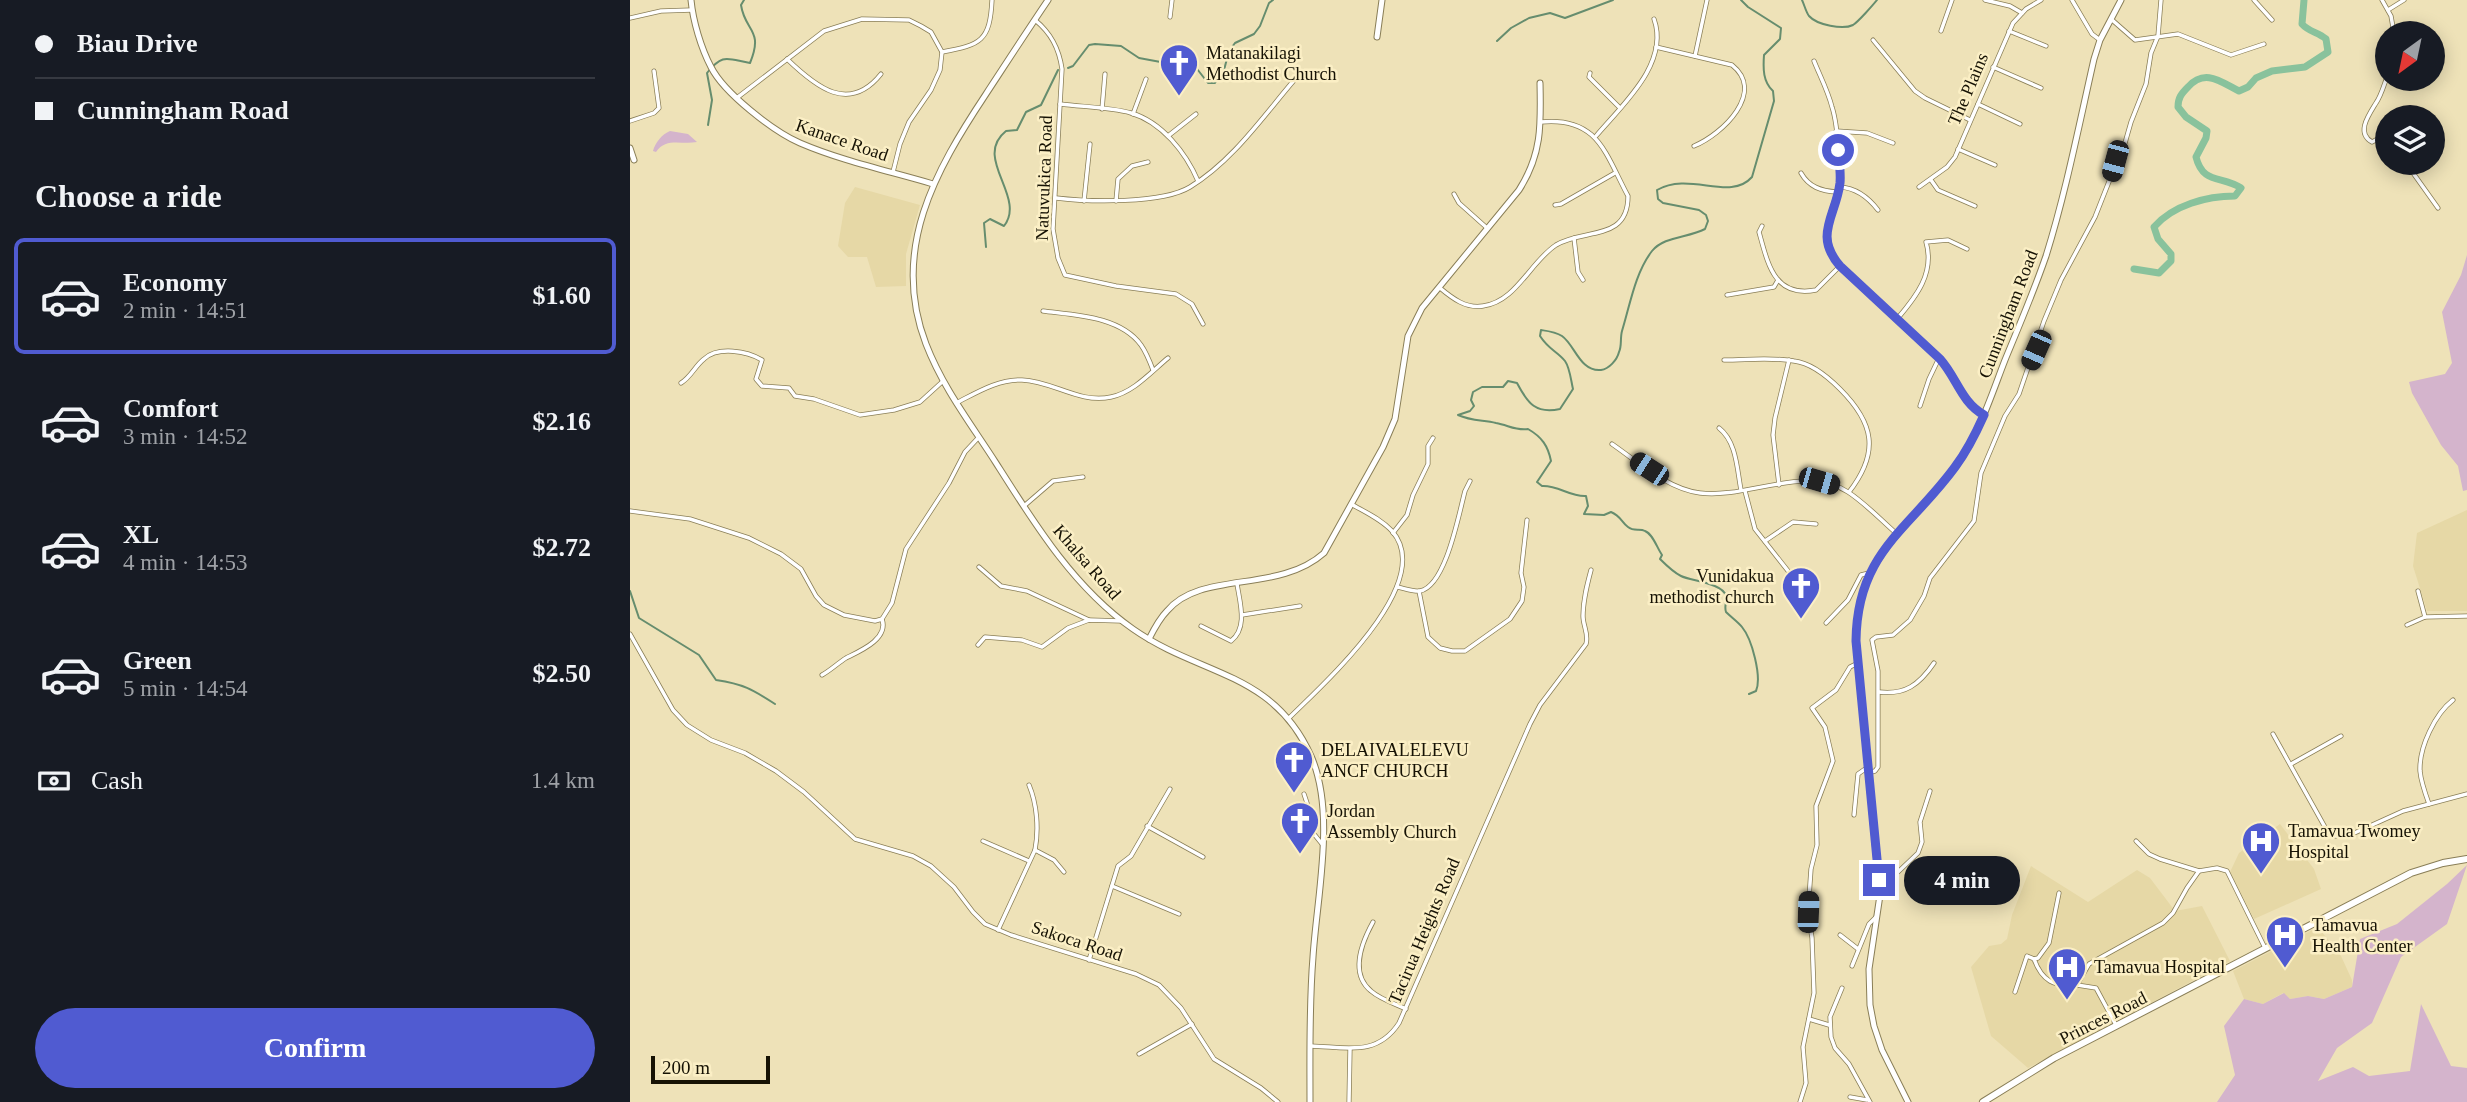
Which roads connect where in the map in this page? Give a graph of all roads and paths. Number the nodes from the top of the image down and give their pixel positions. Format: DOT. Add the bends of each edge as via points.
graph roads {
  1 [pos="691,0"];
  2 [pos="992,0"];
  3 [pos="1048,0"];
  4 [pos="1172,0"];
  5 [pos="1382,0"];
  6 [pos="1707,0"];
  7 [pos="1952,0"];
  8 [pos="1985,0"];
  9 [pos="2041,0"];
  10 [pos="2071,0"];
  11 [pos="2121,0"];
  12 [pos="2161,0"];
  13 [pos="2254,0"];
  14 [pos="2382,0"];
  15 [pos="2404,0"];
  16 [pos="692,10"];
  17 [pos="2388,10"];
  18 [pos="2022,13"];
  19 [pos="630,18"];
  20 [pos="1170,18"];
  21 [pos="1654,19"];
  22 [pos="2111,19"];
  23 [pos="1034,20"];
  24 [pos="2272,20"];
  25 [pos="2391,21"];
  26 [pos="1941,31"];
  27 [pos="2009,31"];
  28 [pos="2158,36"];
  29 [pos="1377,37"];
  30 [pos="1873,40"];
  31 [pos="2100,40"];
  32 [pos="2264,44"];
  33 [pos="2046,46"];
  34 [pos="1656,47"];
  35 [pos="942,52"];
  36 [pos="1695,56"];
  37 [pos="787,59"];
  38 [pos="1814,61"];
  39 [pos="1993,67"];
  40 [pos="654,71"];
  41 [pos="1590,73"];
  42 [pos="881,74"];
  43 [pos="1105,74"];
  44 [pos="1296,78"];
  45 [pos="1146,79"];
  46 [pos="1540,83"];
  47 [pos="2041,88"];
  48 [pos="738,97"];
  49 [pos="1060,104"];
  50 [pos="1978,104"];
  51 [pos="2375,105"];
  52 [pos="1620,108"];
  53 [pos="1102,109"];
  54 [pos="1133,114"];
  55 [pos="1196,114"];
  56 [pos="1970,120"];
  57 [pos="630,121"];
  58 [pos="1540,122"];
  59 [pos="2020,124"];
  60 [pos="1836,131"];
  61 [pos="1168,136"];
  62 [pos="1596,136"];
  63 [pos="2375,140"];
  64 [pos="1893,143"];
  65 [pos="1090,144"];
  66 [pos="1695,146"];
  67 [pos="630,148"];
  68 [pos="1958,149"];
  69 [pos="634,160"];
  70 [pos="1148,162"];
  71 [pos="1995,165"];
  72 [pos="893,172"];
  73 [pos="1615,173"];
  74 [pos="1801,173"];
  75 [pos="2415,175"];
  76 [pos="1931,180"];
  77 [pos="1198,181"];
  78 [pos="933,184"];
  79 [pos="1919,187"];
  80 [pos="1838,189"];
  81 [pos="1454,194"];
  82 [pos="1056,198"];
  83 [pos="1084,201"];
  84 [pos="1116,201"];
  85 [pos="1555,205"];
  86 [pos="1975,206"];
  87 [pos="2438,208"];
  88 [pos="1878,210"];
  89 [pos="1762,226"];
  90 [pos="1487,228"];
  91 [pos="1574,238"];
  92 [pos="1967,249"];
  93 [pos="1840,266"];
  94 [pos="1583,280"];
  95 [pos="1778,280"];
  96 [pos="1439,287"];
  97 [pos="1727,295"];
  98 [pos="1043,311"];
  99 [pos="1897,319"];
  100 [pos="1203,324"];
  101 [pos="1168,358"];
  102 [pos="1939,358"];
  103 [pos="1724,360"];
  104 [pos="1789,360"];
  105 [pos="1153,370"];
  106 [pos="942,382"];
  107 [pos="681,383"];
  108 [pos="956,403"];
  109 [pos="1920,406"];
  110 [pos="1984,415"];
  111 [pos="1719,428"];
  112 [pos="979,437"];
  113 [pos="1433,438"];
  114 [pos="1612,444"];
  115 [pos="1083,477"];
  116 [pos="1470,481"];
  117 [pos="1779,485"];
  118 [pos="1743,491"];
  119 [pos="1849,492"];
  120 [pos="1351,504"];
  121 [pos="1024,506"];
  122 [pos="630,511"];
  123 [pos="1527,520"];
  124 [pos="1816,524"];
  125 [pos="1393,533"];
  126 [pos="1897,534"];
  127 [pos="1765,541"];
  128 [pos="979,567"];
  129 [pos="1591,570"];
  130 [pos="1869,573"];
  131 [pos="1796,581"];
  132 [pos="1237,584"];
  133 [pos="1397,587"];
  134 [pos="1419,591"];
  135 [pos="2418,591"];
  136 [pos="1300,606"];
  137 [pos="1241,615"];
  138 [pos="2467,616"];
  139 [pos="2425,617"];
  140 [pos="882,618"];
  141 [pos="1089,620"];
  142 [pos="1121,621"];
  143 [pos="1826,623"];
  144 [pos="2407,625"];
  145 [pos="1201,626"];
  146 [pos="630,634"];
  147 [pos="1149,639"];
  148 [pos="978,645"];
  149 [pos="1858,663"];
  150 [pos="1934,663"];
  151 [pos="822,675"];
  152 [pos="1878,692"];
  153 [pos="2453,700"];
  154 [pos="1288,719"];
  155 [pos="2273,734"];
  156 [pos="2341,736"];
  157 [pos="2291,764"];
  158 [pos="1868,770"];
  159 [pos="1029,785"];
  160 [pos="1170,789"];
  161 [pos="1930,791"];
  162 [pos="1304,793"];
  163 [pos="2467,794"];
  164 [pos="2428,804"];
  165 [pos="1854,815"];
  166 [pos="1147,827"];
  167 [pos="983,841"];
  168 [pos="2136,841"];
  169 [pos="1322,844"];
  170 [pos="1035,849"];
  171 [pos="1203,857"];
  172 [pos="2467,859"];
  173 [pos="1029,862"];
  174 [pos="2199,871"];
  175 [pos="1064,872"];
  176 [pos="1879,880"];
  177 [pos="1112,886"];
  178 [pos="2059,893"];
  179 [pos="1179,914"];
  180 [pos="1878,917"];
  181 [pos="1373,922"];
  182 [pos="998,930"];
  183 [pos="1840,935"];
  184 [pos="1858,948"];
  185 [pos="2266,950"];
  186 [pos="2034,959"];
  187 [pos="1089,960"];
  188 [pos="1852,966"];
  189 [pos="2077,985"];
  190 [pos="1842,988"];
  191 [pos="2015,992"];
  192 [pos="1406,1009"];
  193 [pos="1809,1018"];
  194 [pos="1192,1024"];
  195 [pos="1829,1025"];
  196 [pos="2116,1026"];
  197 [pos="1308,1046"];
  198 [pos="1350,1049"];
  199 [pos="1139,1054"];
  200 [pos="1850,1097"];
  201 [pos="1869,1101"];
  202 [pos="1278,1102"];
  203 [pos="1310,1102"];
  204 [pos="1349,1102"];
  205 [pos="1800,1102"];
  206 [pos="1908,1102"];
  207 [pos="1983,1102"];
  1 -- 16 [label="main road, Kanace Road"];
  2 -- 35 [label="street" via="990,24 978,42"];
  3 -- 23 [label="main road, Khalsa Road"];
  4 -- 20 [label="street"];
  5 -- 29 [label="main road"];
  6 -- 36 [label="street"];
  7 -- 26 [label="street"];
  8 -- 18 [label="street"];
  9 -- 18 [label="street, The Plains"];
  10 -- 31 [label="street"];
  11 -- 22 [label="main road, Cunningham Road"];
  12 -- 28 [label="street"];
  13 -- 24 [label="street"];
  14 -- 17 [label="street"];
  15 -- 17 [label="street"];
  16 -- 19 [label="street"];
  16 -- 48 [label="main road, Kanace Road" via="711,68"];
  17 -- 25 [label="street"];
  18 -- 27 [label="street, The Plains"];
  21 -- 34 [label="street"];
  22 -- 28 [label="street" via="2135,40"];
  22 -- 31 [label="main road, Cunningham Road"];
  23 -- 49 [label="street, Natuvukica Road" via="1047,30 1060,55"];
  23 -- 78 [label="main road, Khalsa Road" via="953,144"];
  27 -- 33 [label="street"];
  27 -- 39 [label="street, The Plains"];
  28 -- 32 [label="street" via="2186,36 2231,55"];
  28 -- 152 [label="street" via="2146,84 2104,196 2061,279 2019,394 1981,473 1974,521 1930,578 1910,620 1890,636 1872,639"];
  30 -- 56 [label="street" via="1925,98"];
  31 -- 110 [label="main road, Cunningham Road" via="2045,258"];
  34 -- 36 [label="street"];
  34 -- 52 [label="street" via="1647,73"];
  35 -- 37 [label="street" via="930,32 909,20 862,19 824,31"];
  35 -- 72 [label="street" via="940,70 909,122"];
  36 -- 66 [label="street" via="1732,65 1740,71 1746,89 1736,113"];
  37 -- 42 [label="street" via="815,84 835,94 859,91"];
  37 -- 48 [label="street"];
  38 -- 60 [label="street"];
  39 -- 47 [label="street"];
  39 -- 50 [label="street, The Plains"];
  40 -- 57 [label="street" via="659,108"];
  41 -- 52 [label="street"];
  43 -- 53 [label="street"];
  44 -- 77 [label="street" via="1231,153"];
  45 -- 54 [label="street"];
  46 -- 58 [label="main road"];
  48 -- 72 [label="main road, Kanace Road" via="778,132"];
  49 -- 53 [label="street"];
  49 -- 82 [label="street, Natuvukica Road"];
  50 -- 56 [label="street, The Plains"];
  50 -- 59 [label="street"];
  51 -- 63 [label="street" via="2364,130 2369,142"];
  52 -- 62 [label="street"];
  53 -- 54 [label="street"];
  54 -- 61 [label="street"];
  55 -- 61 [label="street"];
  56 -- 68 [label="street, The Plains"];
  58 -- 62 [label="street" via="1572,123"];
  58 -- 90 [label="main road" via="1532,169"];
  60 -- 64 [label="street" via="1853,130"];
  60 -- 80 [label="street"];
  61 -- 77 [label="street"];
  62 -- 73 [label="street"];
  65 -- 83 [label="street"];
  67 -- 69 [label="main road"];
  68 -- 71 [label="street"];
  68 -- 76 [label="street, The Plains" via="1947,167"];
  70 -- 84 [label="street" via="1132,166 1118,179"];
  72 -- 78 [label="main road, Kanace Road"];
  73 -- 85 [label="street"];
  73 -- 91 [label="street" via="1628,196 1623,219 1613,228"];
  74 -- 80 [label="street" via="1816,188"];
  75 -- 87 [label="street"];
  76 -- 79 [label="street, The Plains"];
  76 -- 86 [label="street" via="1938,190"];
  77 -- 84 [label="street" via="1188,189"];
  78 -- 106 [label="main road, Khalsa Road" via="912,266 917,313"];
  80 -- 88 [label="street" via="1857,191"];
  80 -- 93 [label="street" via="1826,243"];
  81 -- 90 [label="street"];
  82 -- 83 [label="street"];
  82 -- 100 [label="street, Natuvukica Road" via="1053,229 1065,275 1176,294 1192,304"];
  83 -- 84 [label="street"];
  89 -- 95 [label="street" via="1759,232 1765,255"];
  90 -- 96 [label="main road"];
  91 -- 94 [label="street"];
  91 -- 96 [label="street" via="1547,252 1496,302 1470,306"];
  92 -- 99 [label="street" via="1948,240 1926,242 1925,277"];
  93 -- 95 [label="street" via="1816,290 1794,291"];
  93 -- 99 [label="street"];
  95 -- 97 [label="street" via="1774,287"];
  96 -- 120 [label="main road" via="1408,336 1395,419"];
  98 -- 105 [label="street" via="1104,321 1122,330 1140,344"];
  99 -- 102 [label="street"];
  101 -- 105 [label="street"];
  102 -- 109 [label="street"];
  102 -- 110 [label="street" via="1965,401"];
  103 -- 104 [label="street"];
  104 -- 117 [label="street" via="1774,418"];
  104 -- 119 [label="street" via="1808,365 1834,383 1866,423 1868,461"];
  105 -- 108 [label="street" via="1139,383 1109,397 1083,397 1021,380 1003,381"];
  106 -- 107 [label="street" via="920,402 860,415 795,396 787,387 762,386 756,379 762,360 735,352 706,357"];
  106 -- 108 [label="main road, Khalsa Road"];
  108 -- 112 [label="main road, Khalsa Road"];
  110 -- 126 [label="main road, Cunningham Road" via="1955,467"];
  111 -- 118 [label="street" via="1733,449"];
  112 -- 121 [label="main road, Khalsa Road"];
  112 -- 140 [label="street" via="965,452 906,549 894,597"];
  113 -- 125 [label="street" via="1428,446 1429,464 1407,515"];
  114 -- 118 [label="street" via="1681,487 1698,493"];
  115 -- 121 [label="street" via="1053,481"];
  116 -- 134 [label="street" via="1442,568 1429,586"];
  117 -- 118 [label="street"];
  117 -- 119 [label="street" via="1819,481"];
  118 -- 127 [label="street" via="1751,521"];
  119 -- 126 [label="street"];
  120 -- 125 [label="street"];
  120 -- 132 [label="main road" via="1332,541 1314,562 1278,577"];
  121 -- 142 [label="main road, Khalsa Road" via="1061,559"];
  122 -- 140 [label="street" via="691,519 749,538 801,569 828,608 869,621"];
  123 -- 134 [label="street" via="1522,601 1510,619 1465,651 1440,648 1428,637"];
  124 -- 127 [label="street" via="1793,522"];
  125 -- 133 [label="street" via="1402,553"];
  126 -- 130 [label="main road, Cunningham Road"];
  127 -- 131 [label="street"];
  128 -- 141 [label="street" via="1001,586 1027,591"];
  129 -- 192 [label="street, Tacirua Heights Road" via="1583,617 1586,645 1530,724"];
  130 -- 143 [label="street" via="1861,575 1848,600"];
  130 -- 149 [label="main road, Cunningham Road" via="1857,614"];
  132 -- 137 [label="street"];
  132 -- 147 [label="main road" via="1217,585 1168,608"];
  133 -- 134 [label="street"];
  133 -- 154 [label="street" via="1387,608 1347,660"];
  135 -- 139 [label="street"];
  136 -- 137 [label="street"];
  137 -- 145 [label="street" via="1241,625 1231,641"];
  138 -- 139 [label="street"];
  139 -- 144 [label="street"];
  140 -- 151 [label="street" via="883,627 869,647"];
  141 -- 142 [label="street"];
  141 -- 148 [label="street" via="1068,628 1042,647 985,637"];
  142 -- 147 [label="main road, Khalsa Road"];
  146 -- 182 [label="street, Sakoca Road" via="673,710 687,725 776,771 848,835 922,860 949,881 979,918"];
  147 -- 154 [label="main road, Khalsa Road" via="1247,684"];
  149 -- 158 [label="main road, Cunningham Road"];
  149 -- 193 [label="street" via="1850,667 1833,693 1812,708 1826,729 1833,761 1816,806 1818,845 1808,892 1814,974"];
  150 -- 152 [label="street" via="1904,691"];
  152 -- 158 [label="street" via="1878,767"];
  153 -- 164 [label="street" via="2435,723 2421,756"];
  154 -- 169 [label="main road, Khalsa Road" via="1320,780"];
  155 -- 157 [label="street"];
  156 -- 157 [label="street"];
  157 -- 164 [label="street" via="2326,829 2335,836 2350,835"];
  158 -- 165 [label="street" via="1858,774"];
  158 -- 176 [label="main road, Cunningham Road"];
  159 -- 170 [label="street" via="1038,835"];
  160 -- 166 [label="street"];
  161 -- 176 [label="street" via="1920,822 1918,853 1898,872"];
  162 -- 169 [label="street" via="1306,824"];
  163 -- 164 [label="street"];
  166 -- 171 [label="street"];
  166 -- 177 [label="street" via="1131,856 1118,866"];
  167 -- 173 [label="street"];
  168 -- 174 [label="street" via="2149,854"];
  169 -- 197 [label="main road, Khalsa Road"];
  170 -- 173 [label="street"];
  170 -- 175 [label="street" via="1055,860"];
  172 -- 185 [label="main road, Princes Road" via="2411,873"];
  173 -- 182 [label="street"];
  174 -- 185 [label="street" via="2227,871"];
  174 -- 189 [label="street" via="2163,923 2090,964"];
  176 -- 180 [label="main road, Cunningham Road"];
  177 -- 179 [label="street"];
  177 -- 187 [label="street"];
  178 -- 186 [label="street" via="2049,943"];
  180 -- 184 [label="street" via="1870,922"];
  180 -- 206 [label="main road, Cunningham Road" via="1870,1005 1880,1043"];
  181 -- 192 [label="street" via="1364,939 1360,972 1369,989"];
  182 -- 187 [label="street, Sakoca Road"];
  183 -- 184 [label="street"];
  184 -- 188 [label="street"];
  185 -- 196 [label="main road, Princes Road"];
  186 -- 189 [label="street" via="2051,983"];
  186 -- 191 [label="street" via="2027,956"];
  187 -- 194 [label="street, Sakoca Road" via="1147,978 1171,996"];
  189 -- 196 [label="street" via="2096,988"];
  190 -- 195 [label="street"];
  192 -- 198 [label="street, Tacirua Heights Road" via="1389,1038"];
  193 -- 195 [label="street"];
  193 -- 205 [label="street" via="1803,1047 1806,1086"];
  194 -- 199 [label="street"];
  194 -- 202 [label="street, Sakoca Road" via="1214,1059"];
  195 -- 201 [label="street" via="1833,1044"];
  196 -- 207 [label="main road, Princes Road"];
  197 -- 198 [label="street, Tacirua Heights Road"];
  197 -- 203 [label="main road, Khalsa Road"];
  198 -- 204 [label="street"];
  200 -- 201 [label="street"];
}
